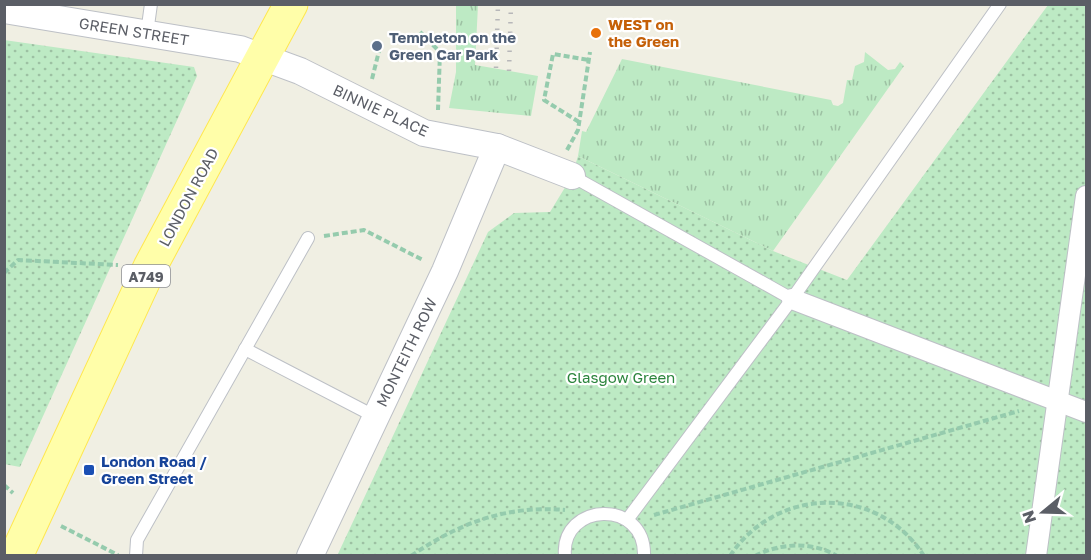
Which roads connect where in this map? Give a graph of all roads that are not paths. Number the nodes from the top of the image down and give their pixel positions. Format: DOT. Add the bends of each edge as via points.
graph roads {
  1 [pos="152,4"];
  2 [pos="291,4"];
  3 [pos="1000,4"];
  4 [pos="4,10"];
  5 [pos="147,33"];
  6 [pos="262,56"];
  7 [pos="497,147"];
  8 [pos="563,173"];
  9 [pos="1086,196"];
  10 [pos="308,238"];
  11 [pos="792,299"];
  12 [pos="245,349"];
  13 [pos="1059,399"];
  14 [pos="1086,412"];
  15 [pos="375,417"];
  16 [pos="628,521"];
  17 [pos="16,555"];
  18 [pos="136,555"];
  19 [pos="310,555"];
  20 [pos="565,555"];
  21 [pos="644,555"];
  22 [pos="1036,555"];
  1 -- 5 [label="lane"];
  2 -- 6 [label="main road, LONDON ROAD / A749"];
  3 -- 11 [label="lane"];
  4 -- 5 [label="street, GREEN STREET"];
  5 -- 6 [label="street, GREEN STREET"];
  6 -- 7 [label="street, BINNIE PLACE" via="424,133"];
  6 -- 17 [label="main road, LONDON ROAD / A749" via="150,267"];
  7 -- 8 [label="street, BINNIE PLACE"];
  7 -- 15 [label="street, MONTEITH ROW" via="445,271"];
  8 -- 11 [label="lane"];
  9 -- 13 [label="street"];
  10 -- 12 [label="lane"];
  11 -- 13 [label="street"];
  11 -- 16 [label="lane"];
  12 -- 15 [label="lane"];
  12 -- 18 [label="lane" via="137,540"];
  13 -- 14 [label="street"];
  13 -- 22 [label="street"];
  15 -- 19 [label="street, MONTEITH ROW"];
  16 -- 20 [label="lane" via="604,513 592,515 573,528"];
  16 -- 21 [label="lane" via="642,540"];
}
